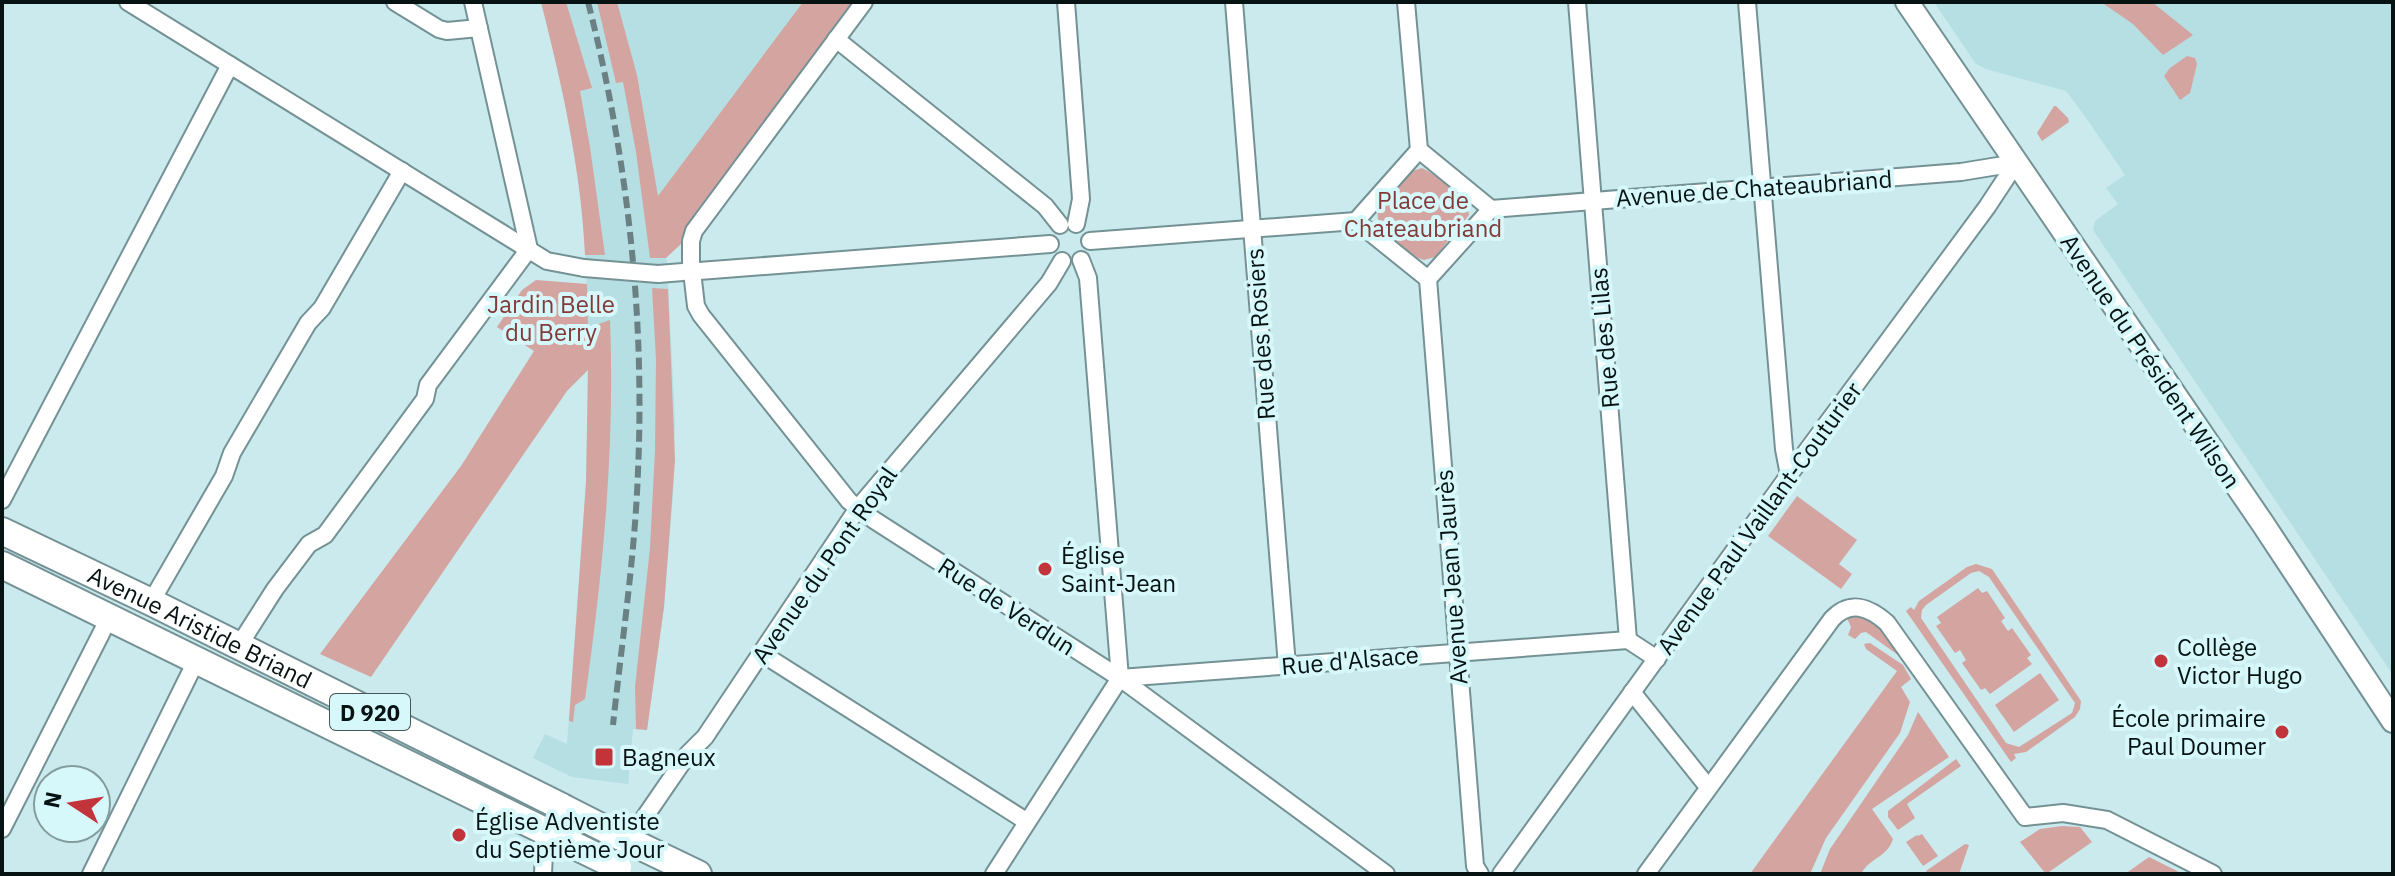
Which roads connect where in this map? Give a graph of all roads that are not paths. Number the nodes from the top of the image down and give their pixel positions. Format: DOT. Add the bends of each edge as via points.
graph roads {
  1 [pos="128,2"];
  2 [pos="395,2"];
  3 [pos="473,2"];
  4 [pos="864,2"];
  5 [pos="1066,2"];
  6 [pos="1234,2"];
  7 [pos="1406,2"];
  8 [pos="1577,2"];
  9 [pos="1747,2"];
  10 [pos="1907,2"];
  11 [pos="479,28"];
  12 [pos="836,39"];
  13 [pos="230,65"];
  14 [pos="1419,150"];
  15 [pos="2016,163"];
  16 [pos="402,171"];
  17 [pos="1761,187"];
  18 [pos="1593,200"];
  19 [pos="1491,209"];
  20 [pos="1356,221"];
  21 [pos="1068,224"];
  22 [pos="1252,228"];
  23 [pos="1090,241"];
  24 [pos="1050,244"];
  25 [pos="529,249"];
  26 [pos="1081,260"];
  27 [pos="1062,261"];
  28 [pos="692,272"];
  29 [pos="1428,279"];
  30 [pos="1789,475"];
  31 [pos="2,500"];
  32 [pos="858,508"];
  33 [pos="2,531"];
  34 [pos="2,565"];
  35 [pos="151,602"];
  36 [pos="110,616"];
  37 [pos="1628,640"];
  38 [pos="238,647"];
  39 [pos="1457,651"];
  40 [pos="761,653"];
  41 [pos="197,659"];
  42 [pos="1657,659"];
  43 [pos="1287,666"];
  44 [pos="1120,678"];
  45 [pos="1632,692"];
  46 [pos="2393,721"];
  47 [pos="1708,787"];
  48 [pos="1026,821"];
  49 [pos="2,829"];
  50 [pos="551,834"];
  51 [pos="625,838"];
  52 [pos="625,871"];
  53 [pos="91,874"];
  54 [pos="543,874"];
  55 [pos="698,874"];
  56 [pos="994,874"];
  57 [pos="1386,874"];
  58 [pos="1480,874"];
  59 [pos="1501,874"];
  60 [pos="1646,874"];
  61 [pos="2213,874"];
  1 -- 13 [label="street"];
  2 -- 11 [label="street" via="439,29"];
  3 -- 11 [label="street"];
  4 -- 12 [label="street"];
  5 -- 21 [label="street" via="1081,199"];
  6 -- 22 [label="street, Rue des Rosiers"];
  7 -- 14 [label="street"];
  8 -- 18 [label="street, Rue des Lilas"];
  9 -- 17 [label="street"];
  10 -- 15 [label="street, Avenue du Président Wilson"];
  11 -- 25 [label="street"];
  12 -- 21 [label="street"];
  12 -- 28 [label="street" via="694,231"];
  13 -- 16 [label="street"];
  13 -- 31 [label="street"];
  14 -- 19 [label="street"];
  14 -- 20 [label="street"];
  15 -- 17 [label="street, Avenue de Chateaubriand"];
  15 -- 30 [label="street, Avenue Paul Vaillant-Couturier"];
  15 -- 46 [label="street, Avenue du Président Wilson"];
  16 -- 25 [label="street"];
  16 -- 35 [label="street" via="247,427"];
  17 -- 18 [label="street, Avenue de Chateaubriand"];
  17 -- 30 [label="street"];
  18 -- 19 [label="street, Avenue de Chateaubriand"];
  18 -- 37 [label="street, Rue des Lilas"];
  19 -- 29 [label="street"];
  20 -- 22 [label="street"];
  20 -- 29 [label="street"];
  21 -- 23 [label="street" via="1085,230"];
  21 -- 24 [label="street" via="1052,233"];
  22 -- 23 [label="street"];
  22 -- 43 [label="street, Rue des Rosiers"];
  23 -- 26 [label="street"];
  24 -- 27 [label="street"];
  24 -- 28 [label="street"];
  25 -- 28 [label="street, bridge" via="547,261 584,268"];
  25 -- 38 [label="street" via="428,385 425,399 325,535 309,544 275,589"];
  26 -- 27 [label="street"];
  26 -- 44 [label="street" via="1088,278"];
  27 -- 32 [label="street, Avenue du Pont Royal"];
  28 -- 32 [label="street, Rue de Verdun" via="701,315"];
  29 -- 39 [label="street, Avenue Jean Jaurès"];
  30 -- 42 [label="street, Avenue Paul Vaillant-Couturier"];
  32 -- 40 [label="street, Avenue du Pont Royal"];
  32 -- 44 [label="street, Rue de Verdun"];
  33 -- 35 [label="main road, Avenue Aristide Briand / D 920"];
  34 -- 36 [label="main road, Avenue Aristide Briand / D 920"];
  35 -- 38 [label="main road, Avenue Aristide Briand / D 920"];
  36 -- 41 [label="main road, Avenue Aristide Briand / D 920"];
  36 -- 49 [label="street"];
  37 -- 39 [label="street, Rue d'Alsace"];
  37 -- 42 [label="street"];
  38 -- 51 [label="main road, Avenue Aristide Briand / D 920, bridge"];
  39 -- 43 [label="street, Rue d'Alsace"];
  39 -- 58 [label="street, Avenue Jean Jaurès" via="1475,866"];
  40 -- 48 [label="street"];
  40 -- 51 [label="street, Avenue du Pont Royal" via="705,737"];
  41 -- 50 [label="main road, Avenue Aristide Briand / D 920"];
  41 -- 53 [label="street"];
  42 -- 45 [label="street, Avenue Paul Vaillant-Couturier"];
  43 -- 44 [label="street, Rue d'Alsace"];
  44 -- 48 [label="street"];
  44 -- 57 [label="street, Rue de Verdun"];
  45 -- 47 [label="street"];
  45 -- 59 [label="street, Avenue Paul Vaillant-Couturier"];
  47 -- 60 [label="street"];
  47 -- 61 [label="street" via="1832,619 1857,606 1874,611 1887,623 2025,817 2063,813 2107,820"];
  48 -- 56 [label="street"];
  50 -- 52 [label="main road, Avenue Aristide Briand / D 920, bridge"];
  50 -- 54 [label="street"];
  51 -- 55 [label="main road, Avenue Aristide Briand / D 920"];
}
